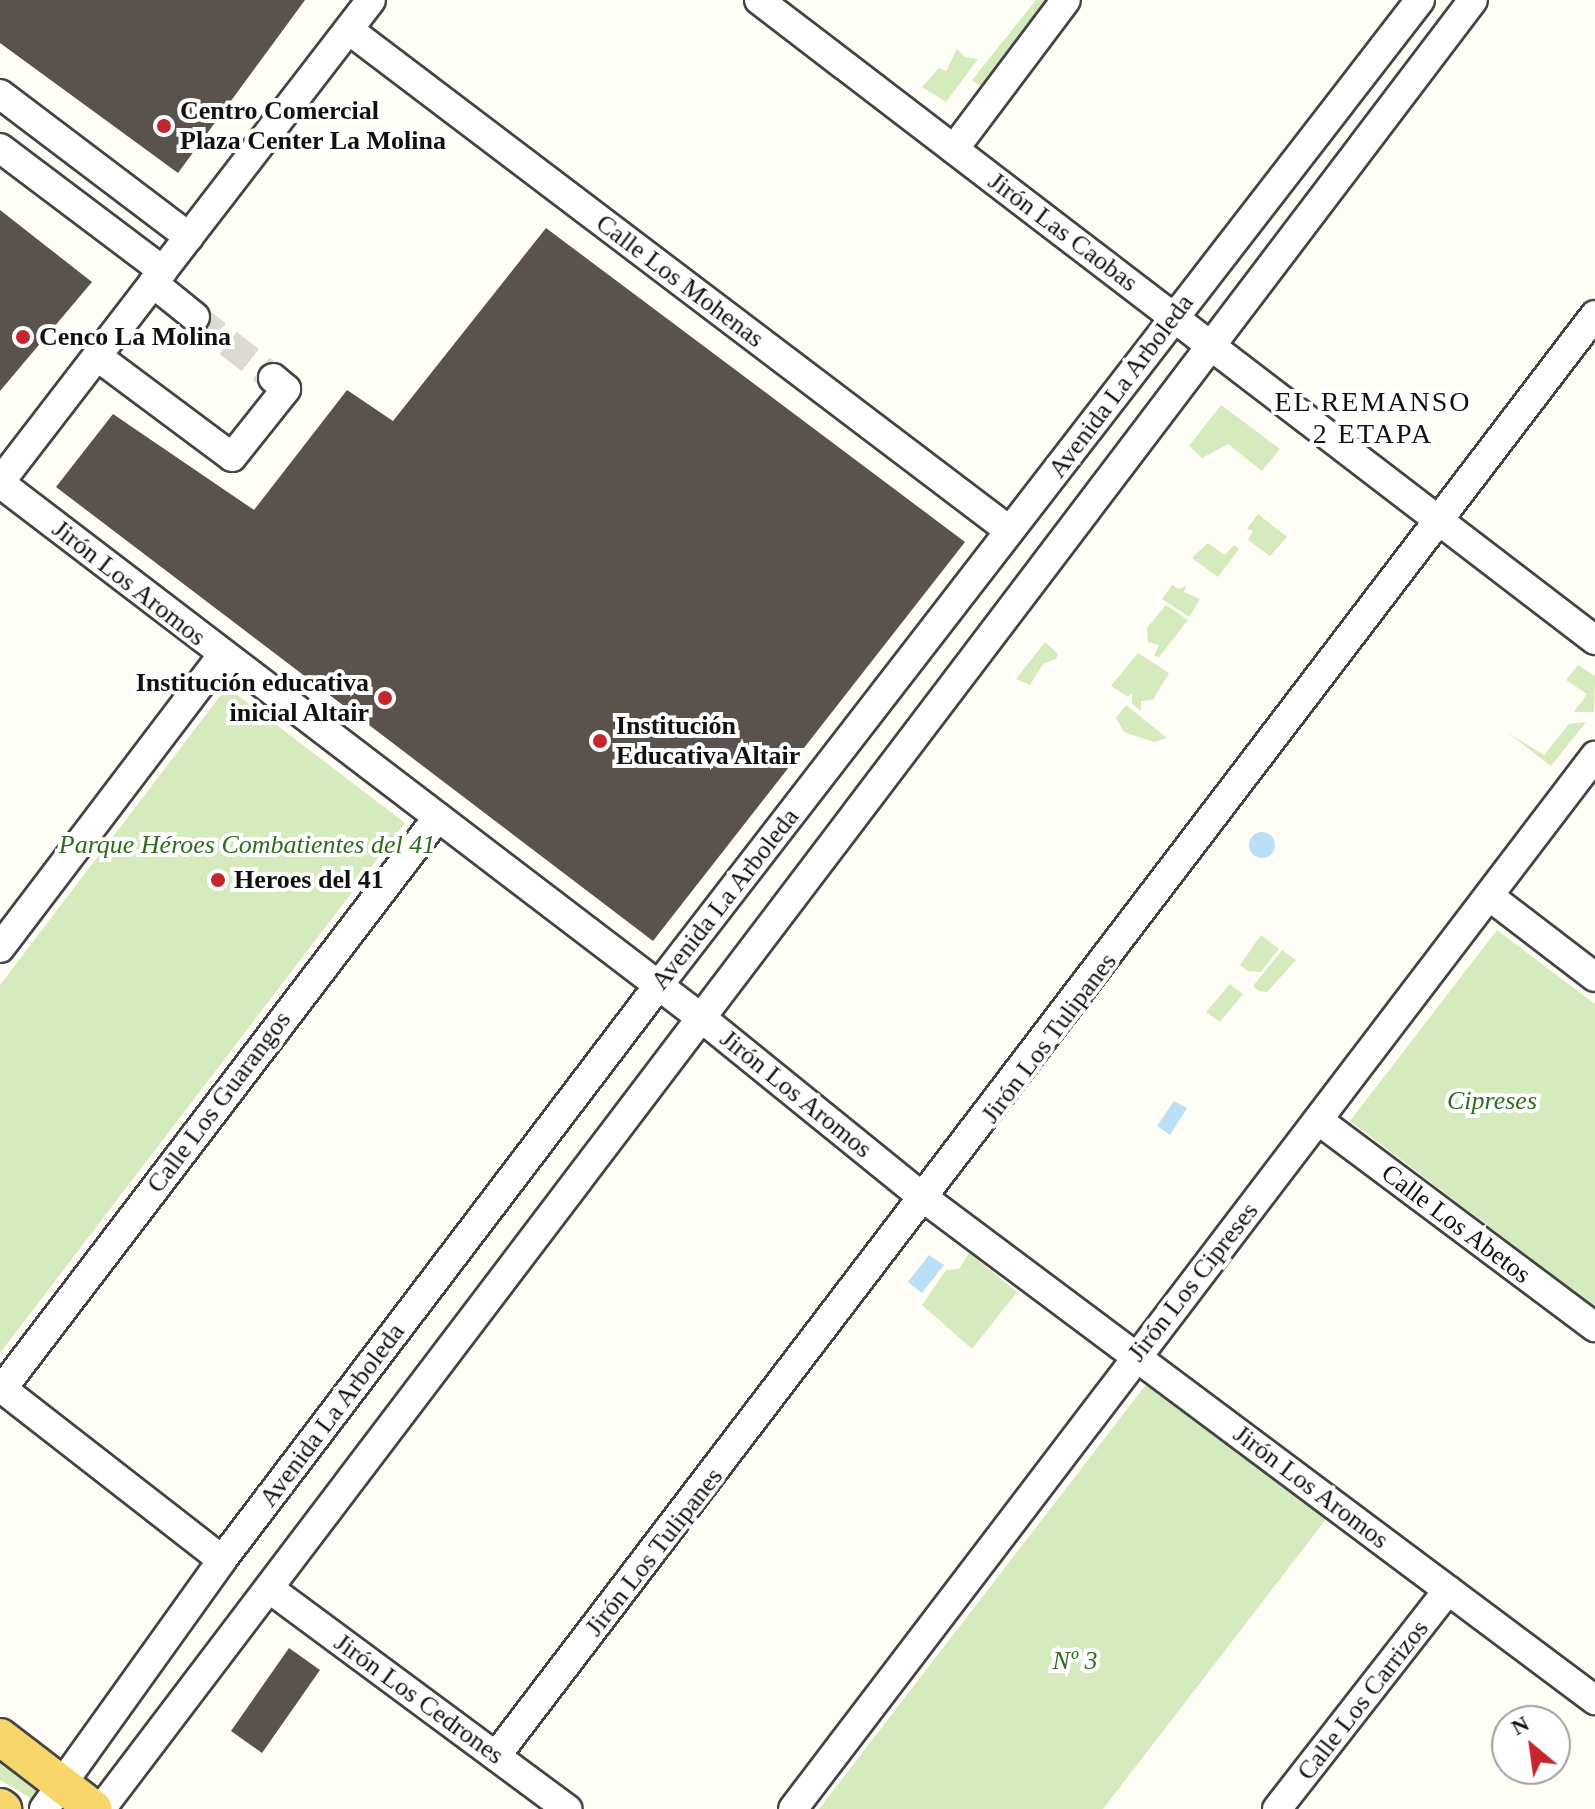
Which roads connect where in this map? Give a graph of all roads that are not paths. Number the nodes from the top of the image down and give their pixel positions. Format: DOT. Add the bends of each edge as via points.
graph roads {
  1 [pos="371,0"];
  2 [pos="759,0"];
  3 [pos="1066,0"];
  4 [pos="1420,0"];
  5 [pos="1473,0"];
  6 [pos="349,30"];
  7 [pos="0,94"];
  8 [pos="0,148"];
  9 [pos="954,149"];
  10 [pos="189,237"];
  11 [pos="158,277"];
  12 [pos="1595,315"];
  13 [pos="1173,316"];
  14 [pos="195,317"];
  15 [pos="1207,344"];
  16 [pos="98,357"];
  17 [pos="273,378"];
  18 [pos="0,483"];
  19 [pos="1439,524"];
  20 [pos="1010,531"];
  21 [pos="1595,640"];
  22 [pos="222,655"];
  23 [pos="1595,756"];
  24 [pos="438,817"];
  25 [pos="1489,896"];
  26 [pos="0,948"];
  27 [pos="1595,977"];
  28 [pos="658,986"];
  29 [pos="704,1020"];
  30 [pos="1318,1120"];
  31 [pos="925,1199"];
  32 [pos="1595,1327"];
  33 [pos="1136,1356"];
  34 [pos="1,1388"];
  35 [pos="222,1560"];
  36 [pos="270,1589"];
  37 [pos="1448,1590"];
  38 [pos="1595,1700"];
  39 [pos="0,1737"];
  40 [pos="496,1756"];
  41 [pos="53,1797"];
  42 [pos="94,1809"];
  43 [pos="101,1809"];
  44 [pos="567,1809"];
  45 [pos="793,1809"];
  46 [pos="1277,1809"];
  1 -- 6 [label="street"];
  2 -- 9 [label="street, Jirón Las Caobas"];
  3 -- 9 [label="street"];
  4 -- 13 [label="street, Avenida La Arboleda"];
  5 -- 15 [label="street, Avenida La Arboleda"];
  6 -- 10 [label="street"];
  6 -- 20 [label="street, Calle Los Mohenas"];
  7 -- 10 [label="street"];
  8 -- 11 [label="street"];
  9 -- 13 [label="street, Jirón Las Caobas"];
  10 -- 11 [label="street"];
  11 -- 14 [label="street"];
  11 -- 16 [label="street"];
  12 -- 19 [label="street, Jirón Los Tulipanes"];
  13 -- 15 [label="street, Jirón Las Caobas"];
  13 -- 20 [label="street, Avenida La Arboleda"];
  15 -- 19 [label="street, Jirón Las Caobas"];
  15 -- 29 [label="street, Avenida La Arboleda"];
  16 -- 17 [label="street" via="232,457 286,389"];
  16 -- 18 [label="street"];
  18 -- 22 [label="street, Jirón Los Aromos"];
  19 -- 21 [label="street, Jirón Las Caobas"];
  19 -- 31 [label="street, Jirón Los Tulipanes"];
  20 -- 28 [label="street, Avenida La Arboleda"];
  22 -- 24 [label="street, Jirón Los Aromos"];
  22 -- 26 [label="street"];
  23 -- 25 [label="street, Jirón Los Cipreses"];
  24 -- 28 [label="street, Jirón Los Aromos"];
  24 -- 34 [label="street, Calle Los Guarangos"];
  25 -- 27 [label="street"];
  25 -- 30 [label="street, Jirón Los Cipreses"];
  28 -- 29 [label="street, Jirón Los Aromos"];
  28 -- 35 [label="street, Avenida La Arboleda"];
  29 -- 31 [label="street, Jirón Los Aromos"];
  29 -- 36 [label="street, Avenida La Arboleda"];
  30 -- 32 [label="street, Calle Los Abetos"];
  30 -- 33 [label="street, Jirón Los Cipreses"];
  31 -- 33 [label="street, Jirón Los Aromos"];
  31 -- 40 [label="street, Jirón Los Tulipanes"];
  33 -- 37 [label="street, Jirón Los Aromos"];
  33 -- 45 [label="street, Jirón Los Cipreses"];
  34 -- 35 [label="street"];
  35 -- 41 [label="street, Avenida La Arboleda"];
  36 -- 40 [label="street, Jirón Los Cedrones"];
  36 -- 43 [label="street, Avenida La Arboleda"];
  37 -- 38 [label="street, Jirón Los Aromos"];
  37 -- 46 [label="street, Calle Los Carrizos"];
  39 -- 41 [label="main road"];
  40 -- 44 [label="street, Jirón Los Cedrones"];
  41 -- 42 [label="main road"];
}
